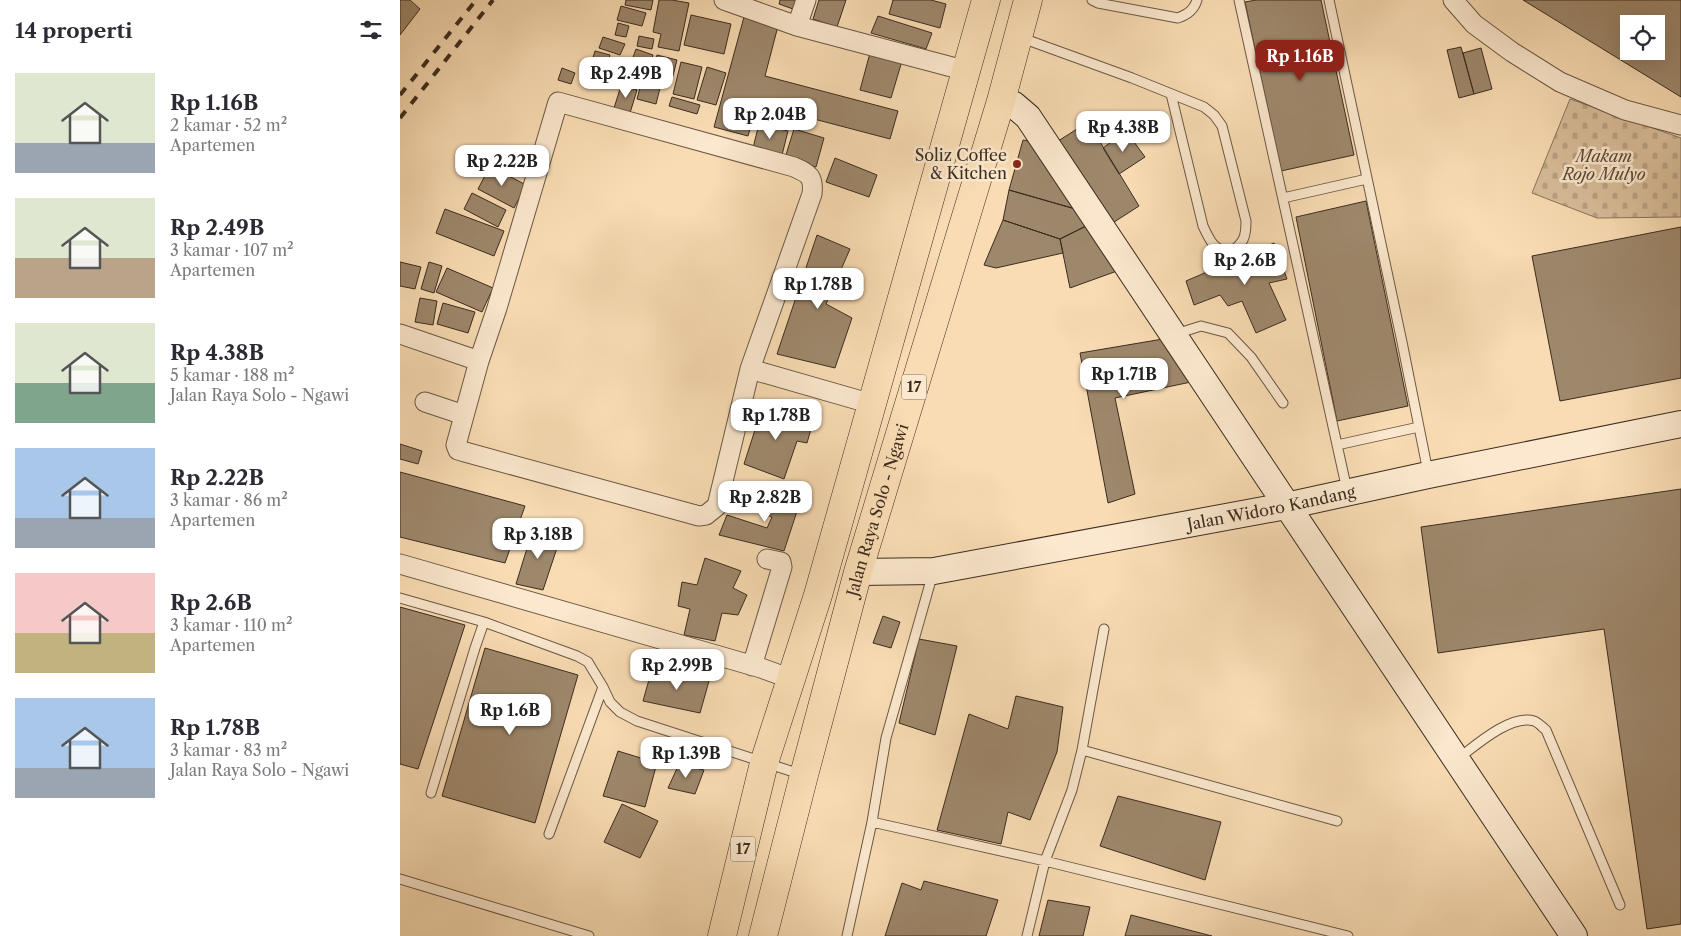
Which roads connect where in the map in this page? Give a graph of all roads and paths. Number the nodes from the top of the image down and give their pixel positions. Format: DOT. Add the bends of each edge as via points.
graph roads {
  1 [pos="724,0"];
  2 [pos="806,0"];
  3 [pos="986,0"];
  4 [pos="1028,0"];
  5 [pos="1092,0"];
  6 [pos="1197,0"];
  7 [pos="1239,0"];
  8 [pos="1329,0"];
  9 [pos="1453,0"];
  10 [pos="797,26"];
  11 [pos="1019,37"];
  12 [pos="967,71"];
  13 [pos="1171,94"];
  14 [pos="1001,101"];
  15 [pos="1681,124"];
  16 [pos="1367,179"];
  17 [pos="1283,198"];
  18 [pos="400,334"];
  19 [pos="1173,335"];
  20 [pos="479,361"];
  21 [pos="750,369"];
  22 [pos="425,402"];
  23 [pos="1283,403"];
  24 [pos="872,404"];
  25 [pos="464,415"];
  26 [pos="1681,424"];
  27 [pos="1419,427"];
  28 [pos="1337,445"];
  29 [pos="1428,475"];
  30 [pos="1348,492"];
  31 [pos="1286,506"];
  32 [pos="767,559"];
  33 [pos="400,564"];
  34 [pos="934,571"];
  35 [pos="858,572"];
  36 [pos="400,598"];
  37 [pos="484,622"];
  38 [pos="1104,630"];
  39 [pos="752,666"];
  40 [pos="791,679"];
  41 [pos="603,687"];
  42 [pos="1082,750"];
  43 [pos="1456,759"];
  44 [pos="764,763"];
  45 [pos="804,775"];
  46 [pos="431,793"];
  47 [pos="1337,821"];
  48 [pos="872,822"];
  49 [pos="549,834"];
  50 [pos="1045,861"];
  51 [pos="400,879"];
  52 [pos="1620,905"];
  53 [pos="590,936"];
  54 [pos="722,936"];
  55 [pos="763,936"];
  56 [pos="847,936"];
  57 [pos="1027,936"];
  58 [pos="1348,936"];
  59 [pos="1574,936"];
  1 -- 10 [label="street"];
  2 -- 10 [label="street"];
  3 -- 12 [label="highway, Jalan Raya Solo - Ngawi / 17"];
  4 -- 11 [label="highway, Jalan Raya Solo - Ngawi / 17"];
  5 -- 6 [label="lane" via="1178,18 1189,13"];
  7 -- 17 [label="lane"];
  8 -- 16 [label="lane"];
  9 -- 15 [label="street" via="1474,24 1560,82 1625,110"];
  10 -- 12 [label="street"];
  11 -- 13 [label="lane"];
  11 -- 14 [label="highway, Jalan Raya Solo - Ngawi / 17"];
  12 -- 24 [label="highway, Jalan Raya Solo - Ngawi / 17"];
  13 -- 13 [label="lane" via="1204,107 1222,126 1246,221 1246,234 1241,244 1230,252 1221,251 1210,241 1203,226"];
  14 -- 19 [label="street" via="1014,105 1028,117"];
  14 -- 35 [label="highway, Jalan Raya Solo - Ngawi / 17"];
  16 -- 17 [label="lane"];
  16 -- 27 [label="lane"];
  17 -- 28 [label="lane"];
  18 -- 20 [label="street"];
  19 -- 23 [label="lane" via="1201,326 1228,332 1251,357"];
  19 -- 31 [label="street"];
  20 -- 21 [label="street" via="558,102 794,167 811,178 814,183 812,194"];
  20 -- 25 [label="street"];
  21 -- 24 [label="street"];
  21 -- 25 [label="street" via="717,506 706,515 699,516 458,450 456,442"];
  22 -- 25 [label="street"];
  24 -- 40 [label="highway, Jalan Raya Solo - Ngawi / 17"];
  26 -- 29 [label="street, Jalan Widoro Kandang"];
  27 -- 28 [label="lane"];
  27 -- 29 [label="lane"];
  28 -- 30 [label="lane"];
  29 -- 30 [label="street, Jalan Widoro Kandang"];
  30 -- 31 [label="street, Jalan Widoro Kandang"];
  31 -- 34 [label="street, Jalan Widoro Kandang"];
  31 -- 43 [label="street"];
  32 -- 39 [label="street" via="781,562 782,567"];
  33 -- 39 [label="street"];
  34 -- 35 [label="street, Jalan Widoro Kandang"];
  34 -- 48 [label="lane" via="886,738"];
  35 -- 45 [label="highway, Jalan Raya Solo - Ngawi / 17"];
  36 -- 37 [label="lane"];
  37 -- 41 [label="lane" via="588,662"];
  37 -- 46 [label="lane"];
  38 -- 42 [label="lane"];
  39 -- 40 [label="street"];
  40 -- 44 [label="highway, Jalan Raya Solo - Ngawi / 17"];
  41 -- 44 [label="lane" via="610,702 620,712 637,721"];
  41 -- 49 [label="lane"];
  42 -- 47 [label="lane"];
  42 -- 50 [label="lane" via="1072,790"];
  43 -- 52 [label="lane" via="1508,724 1521,720 1535,721 1546,730"];
  43 -- 59 [label="street"];
  44 -- 45 [label="lane"];
  44 -- 54 [label="highway, Jalan Raya Solo - Ngawi / 17"];
  45 -- 55 [label="highway, Jalan Raya Solo - Ngawi / 17"];
  48 -- 50 [label="lane"];
  48 -- 56 [label="lane"];
  50 -- 57 [label="lane"];
  50 -- 58 [label="lane"];
  51 -- 53 [label="lane"];
}
